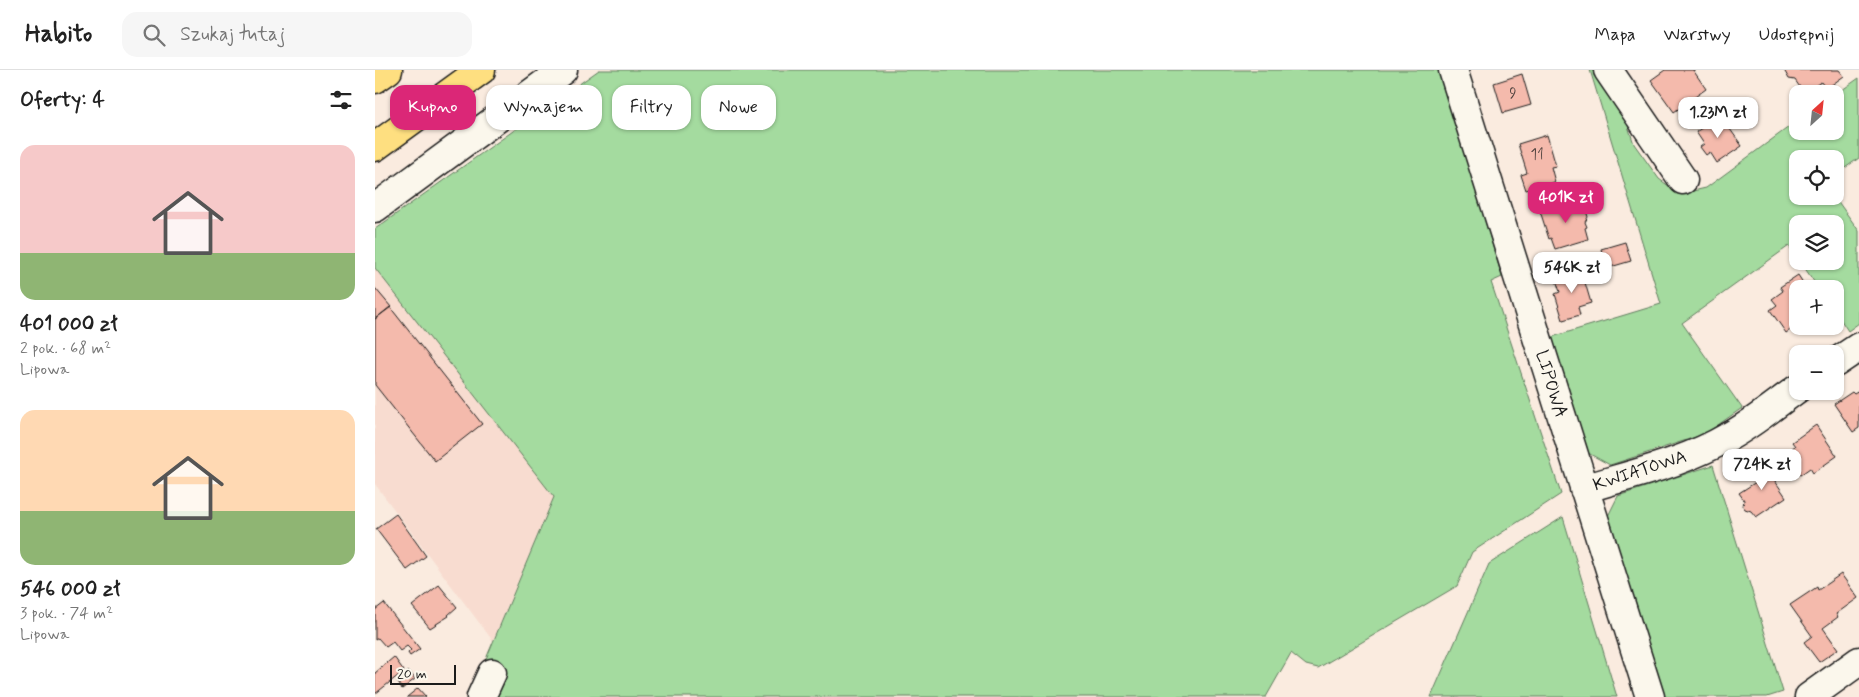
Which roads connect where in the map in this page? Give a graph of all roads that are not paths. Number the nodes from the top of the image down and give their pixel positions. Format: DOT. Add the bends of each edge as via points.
graph roads {
  1 [pos="388,70"];
  2 [pos="481,70"];
  3 [pos="563,70"];
  4 [pos="1453,70"];
  5 [pos="1608,70"];
  6 [pos="375,79"];
  7 [pos="375,146"];
  8 [pos="1683,180"];
  9 [pos="375,208"];
  10 [pos="1859,347"];
  11 [pos="1844,357"];
  12 [pos="1789,395"];
  13 [pos="1584,489"];
  14 [pos="1859,661"];
  15 [pos="1650,697"];
  16 [pos="1809,697"];
  1 -- 6 [label="main road"];
  2 -- 7 [label="main road"];
  3 -- 9 [label="street"];
  4 -- 13 [label="street, LIPOWA"];
  5 -- 8 [label="street"];
  10 -- 11 [label="street"];
  12 -- 13 [label="street, KWIATOWA" via="1728,437 1694,454"];
  13 -- 15 [label="street, LIPOWA"];
  14 -- 16 [label="street"];
}
